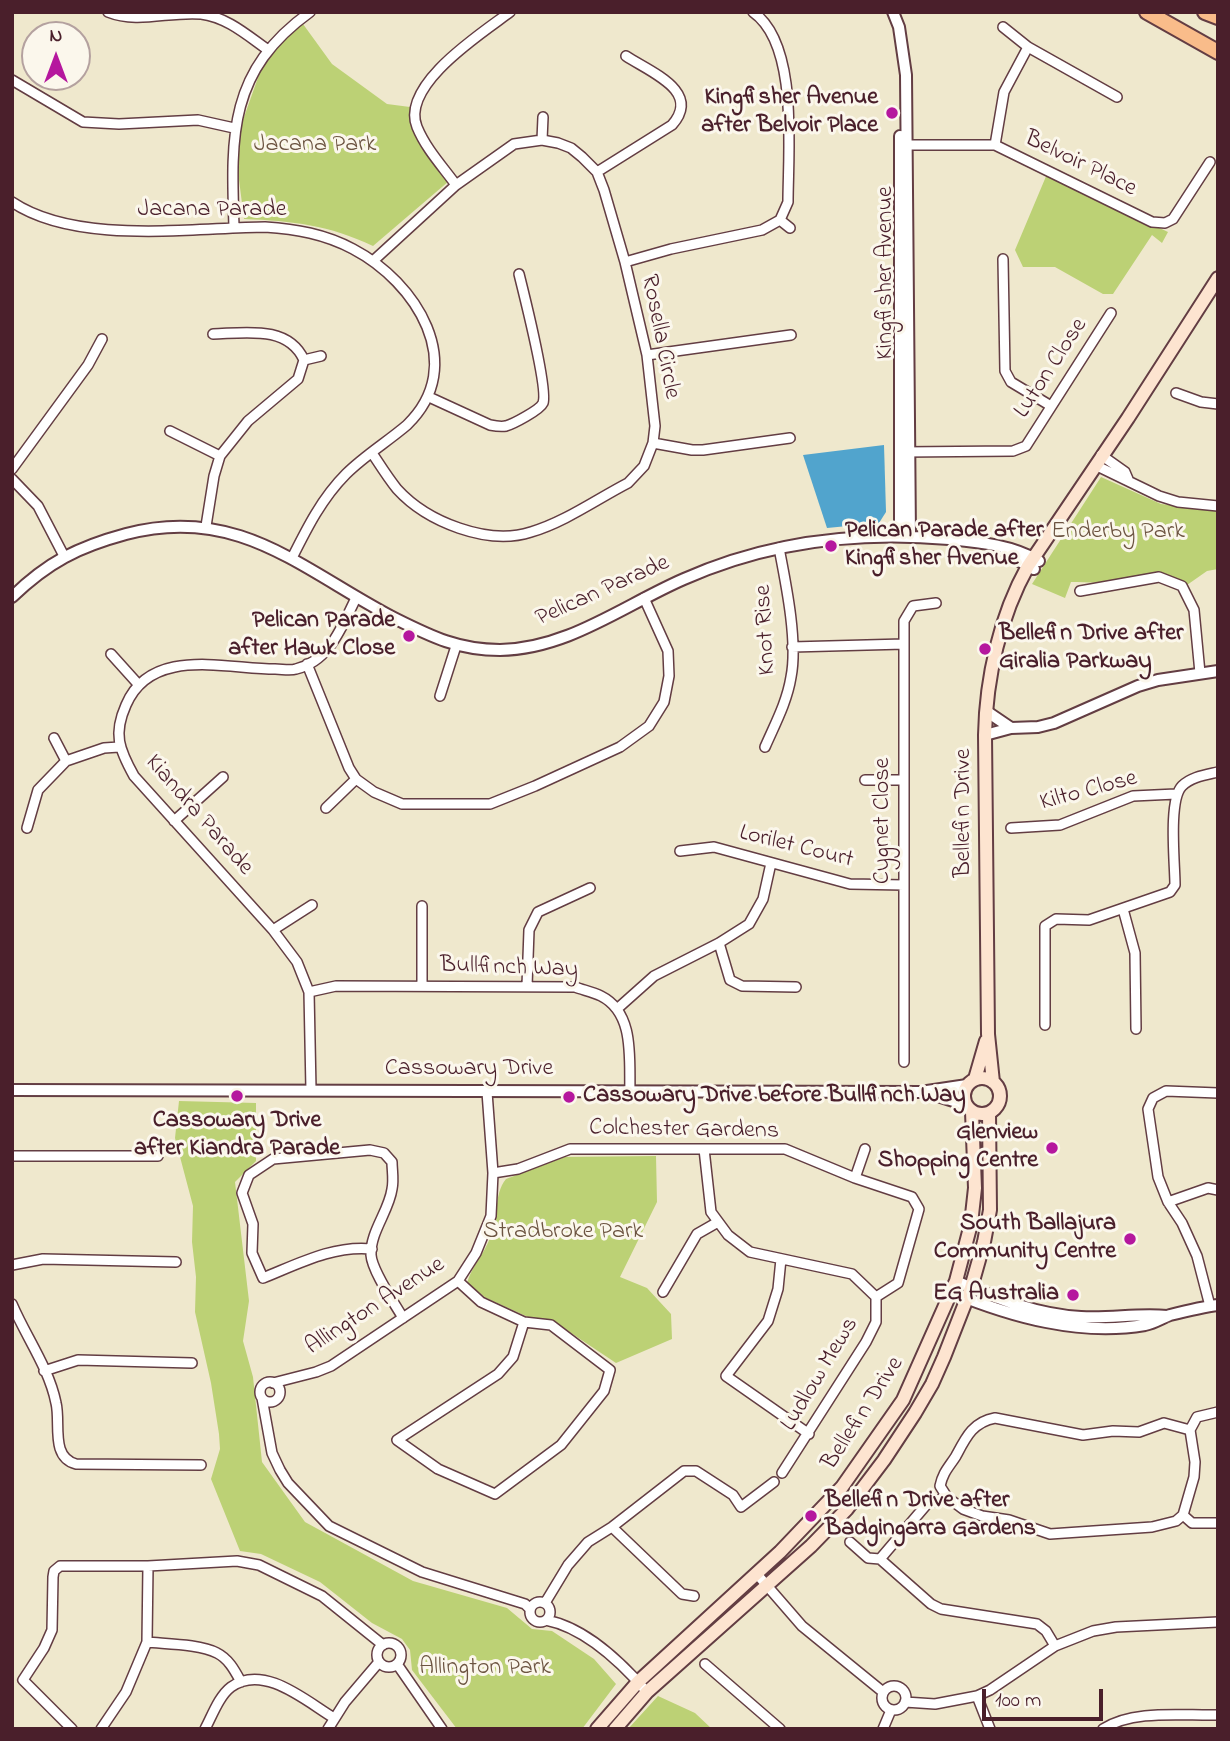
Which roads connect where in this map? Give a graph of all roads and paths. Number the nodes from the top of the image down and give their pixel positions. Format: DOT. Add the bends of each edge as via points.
graph roads {
  1 [pos="108,12"];
  2 [pos="310,12"];
  3 [pos="510,12"];
  4 [pos="753,12"];
  5 [pos="891,12"];
  6 [pos="1147,12"];
  7 [pos="1205,12"];
  8 [pos="201,13"];
  9 [pos="1218,17"];
  10 [pos="1003,27"];
  11 [pos="1028,47"];
  12 [pos="268,50"];
  13 [pos="1218,52"];
  14 [pos="626,56"];
  15 [pos="12,80"];
  16 [pos="1117,97"];
  17 [pos="543,117"];
  18 [pos="234,128"];
  19 [pos="542,141"];
  20 [pos="904,145"];
  21 [pos="995,145"];
  22 [pos="1210,162"];
  23 [pos="597,172"];
  24 [pos="456,186"];
  25 [pos="12,202"];
  26 [pos="780,220"];
  27 [pos="234,227"];
  28 [pos="790,228"];
  29 [pos="1003,260"];
  30 [pos="373,261"];
  31 [pos="625,262"];
  32 [pos="519,274"];
  33 [pos="1218,278"];
  34 [pos="1111,313"];
  35 [pos="213,334"];
  36 [pos="791,335"];
  37 [pos="103,339"];
  38 [pos="647,355"];
  39 [pos="321,356"];
  40 [pos="304,360"];
  41 [pos="1176,393"];
  42 [pos="429,397"];
  43 [pos="1218,404"];
  44 [pos="1051,406"];
  45 [pos="170,431"];
  46 [pos="790,438"];
  47 [pos="653,443"];
  48 [pos="905,452"];
  49 [pos="372,453"];
  50 [pos="220,456"];
  51 [pos="1101,462"];
  52 [pos="12,468"];
  53 [pos="12,479"];
  54 [pos="1218,506"];
  55 [pos="205,526"];
  56 [pos="905,536"];
  57 [pos="779,548"];
  58 [pos="64,556"];
  59 [pos="292,558"];
  60 [pos="1034,563"];
  61 [pos="1080,591"];
  62 [pos="12,597"];
  63 [pos="356,598"];
  64 [pos="644,598"];
  65 [pos="936,603"];
  66 [pos="904,644"];
  67 [pos="456,646"];
  68 [pos="792,647"];
  69 [pos="111,653"];
  70 [pos="307,664"];
  71 [pos="1218,671"];
  72 [pos="1200,673"];
  73 [pos="138,684"];
  74 [pos="440,696"];
  75 [pos="986,711"];
  76 [pos="1011,728"];
  77 [pos="985,735"];
  78 [pos="54,738"];
  79 [pos="119,747"];
  80 [pos="765,747"];
  81 [pos="66,761"];
  82 [pos="1218,772"];
  83 [pos="223,778"];
  84 [pos="356,779"];
  85 [pos="865,780"];
  86 [pos="904,780"];
  87 [pos="1176,794"];
  88 [pos="326,808"];
  89 [pos="174,821"];
  90 [pos="27,828"];
  91 [pos="1011,828"];
  92 [pos="680,851"];
  93 [pos="771,863"];
  94 [pos="904,885"];
  95 [pos="590,888"];
  96 [pos="312,905"];
  97 [pos="422,906"];
  98 [pos="1122,909"];
  99 [pos="273,930"];
  100 [pos="719,943"];
  101 [pos="422,985"];
  102 [pos="527,986"];
  103 [pos="796,987"];
  104 [pos="309,992"];
  105 [pos="617,1009"];
  106 [pos="1045,1025"];
  107 [pos="1136,1029"];
  108 [pos="988,1034"];
  109 [pos="904,1062"];
  110 [pos="971,1082"];
  111 [pos="993,1082"];
  112 [pos="12,1090"];
  113 [pos="311,1090"];
  114 [pos="630,1091"];
  115 [pos="487,1092"];
  116 [pos="925,1092"];
  117 [pos="1218,1093"];
  118 [pos="969,1109"];
  119 [pos="989,1113"];
  120 [pos="704,1149"];
  121 [pos="865,1149"];
  122 [pos="12,1156"];
  123 [pos="158,1156"];
  124 [pos="493,1173"];
  125 [pos="855,1178"];
  126 [pos="1218,1190"];
  127 [pos="1168,1202"];
  128 [pos="718,1223"];
  129 [pos="372,1249"];
  130 [pos="781,1259"];
  131 [pos="176,1262"];
  132 [pos="12,1265"];
  133 [pos="458,1281"];
  134 [pos="954,1287"];
  135 [pos="663,1292"];
  136 [pos="969,1293"];
  137 [pos="876,1297"];
  138 [pos="12,1304"];
  139 [pos="1214,1305"];
  140 [pos="403,1318"];
  141 [pos="524,1322"];
  142 [pos="192,1363"];
  143 [pos="44,1371"];
  144 [pos="276,1386"];
  145 [pos="262,1398"];
  146 [pos="273,1401"];
  147 [pos="1218,1412"];
  148 [pos="266,1417"];
  149 [pos="1190,1430"];
  150 [pos="809,1434"];
  151 [pos="201,1465"];
  152 [pos="782,1473"];
  153 [pos="774,1482"];
  154 [pos="947,1497"];
  155 [pos="1183,1515"];
  156 [pos="1218,1522"];
  157 [pos="612,1527"];
  158 [pos="850,1542"];
  159 [pos="880,1559"];
  160 [pos="148,1566"];
  161 [pos="756,1573"];
  162 [pos="767,1585"];
  163 [pos="694,1596"];
  164 [pos="545,1603"];
  165 [pos="530,1609"];
  166 [pos="546,1620"];
  167 [pos="1218,1622"];
  168 [pos="146,1642"];
  169 [pos="383,1645"];
  170 [pos="1055,1646"];
  171 [pos="379,1662"];
  172 [pos="397,1664"];
  173 [pos="705,1664"];
  174 [pos="242,1682"];
  175 [pos="642,1687"];
  176 [pos="883,1692"];
  177 [pos="977,1696"];
  178 [pos="905,1702"];
  179 [pos="891,1710"];
  180 [pos="1218,1714"];
  181 [pos="334,1718"];
  182 [pos="72,1729"];
  183 [pos="101,1729"];
  184 [pos="205,1729"];
  185 [pos="328,1729"];
  186 [pos="442,1729"];
  187 [pos="597,1729"];
  188 [pos="615,1729"];
  189 [pos="780,1729"];
  190 [pos="883,1729"];
  191 [pos="990,1729"];
  192 [pos="1103,1729"];
  1 -- 8 [label="street" via="131,18"];
  2 -- 12 [label="street"];
  3 -- 24 [label="street" via="435,72 415,107 416,125"];
  4 -- 26 [label="street" via="773,36 788,80 788,202"];
  5 -- 20 [label="street, Kingfisher Avenue"];
  6 -- 13 [label="main road"];
  7 -- 9 [label="main road"];
  8 -- 12 [label="street" via="229,22"];
  10 -- 11 [label="street"];
  11 -- 16 [label="street"];
  11 -- 21 [label="street" via="1004,92"];
  12 -- 18 [label="street" via="249,79"];
  14 -- 23 [label="street" via="673,87 682,108 672,124"];
  15 -- 18 [label="street" via="83,122 198,121"];
  17 -- 19 [label="street"];
  18 -- 27 [label="street"];
  19 -- 23 [label="street" via="570,148"];
  19 -- 24 [label="street" via="514,144"];
  20 -- 21 [label="street, Belvoir Place"];
  20 -- 48 [label="street, Kingfisher Avenue"];
  21 -- 22 [label="street, Belvoir Place" via="1152,222 1173,219"];
  23 -- 31 [label="street, Rosella Circle"];
  24 -- 30 [label="street"];
  25 -- 27 [label="street, Jacana Parade" via="57,222 92,229"];
  26 -- 28 [label="street"];
  26 -- 31 [label="street" via="762,230"];
  27 -- 30 [label="street, Jacana Parade" via="290,228 320,235"];
  29 -- 44 [label="street" via="1005,371 1012,382"];
  30 -- 42 [label="street, Jacana Parade" via="409,295 425,323 435,358"];
  31 -- 38 [label="street, Rosella Circle"];
  32 -- 42 [label="street" via="543,404 509,425 498,426"];
  33 -- 51 [label="main road, Bellefin Drive"];
  34 -- 44 [label="street, Luton Close"];
  35 -- 40 [label="street" via="260,332 283,337 299,348"];
  36 -- 38 [label="street"];
  37 -- 52 [label="street"];
  38 -- 47 [label="street, Rosella Circle"];
  39 -- 40 [label="street"];
  40 -- 50 [label="street" via="298,379 248,421"];
  41 -- 43 [label="street"];
  42 -- 49 [label="street, Jacana Parade" via="416,417"];
  44 -- 48 [label="street, Luton Close" via="1026,446 1013,451"];
  45 -- 50 [label="street"];
  46 -- 47 [label="street" via="702,450"];
  47 -- 49 [label="street, Rosella Circle" via="644,466 628,482 543,528 506,537 481,534 426,512 397,489"];
  48 -- 56 [label="street, Kingfisher Avenue"];
  49 -- 59 [label="street, Jacana Parade" via="322,502"];
  50 -- 55 [label="street"];
  51 -- 54 [label="street" via="1125,472 1128,479 1159,496"];
  51 -- 60 [label="main road, Bellefin Drive"];
  53 -- 58 [label="street" via="38,506"];
  55 -- 58 [label="street, Pelican Parade" via="151,527"];
  55 -- 59 [label="street, Pelican Parade"];
  56 -- 57 [label="street, Pelican Parade"];
  56 -- 60 [label="street, Pelican Parade" via="980,542"];
  57 -- 64 [label="street, Pelican Parade" via="717,565"];
  57 -- 68 [label="street, Knot Rise"];
  58 -- 62 [label="street, Pelican Parade"];
  59 -- 63 [label="street, Pelican Parade"];
  60 -- 75 [label="main road, Bellefin Drive" via="1018,584 990,676"];
  61 -- 72 [label="street" via="1158,577 1182,586 1194,610"];
  63 -- 67 [label="street, Pelican Parade"];
  63 -- 70 [label="street" via="323,656"];
  64 -- 67 [label="street, Pelican Parade" via="551,642 498,650"];
  64 -- 84 [label="street" via="668,651 669,676 663,702 649,726 620,747 490,804 402,804"];
  65 -- 66 [label="street, Cygnet Close" via="913,606 904,621"];
  66 -- 68 [label="street"];
  66 -- 86 [label="street, Cygnet Close"];
  67 -- 74 [label="street"];
  68 -- 80 [label="street, Knot Rise" via="787,696"];
  69 -- 73 [label="street"];
  70 -- 73 [label="street" via="297,669 192,664 163,670"];
  70 -- 84 [label="street"];
  71 -- 72 [label="street"];
  72 -- 76 [label="street" via="1138,686 1054,723"];
  73 -- 79 [label="street, Kiandra Parade" via="119,721"];
  75 -- 76 [label="street"];
  75 -- 77 [label="main road, Bellefin Drive"];
  76 -- 77 [label="street"];
  77 -- 108 [label="main road, Bellefin Drive"];
  78 -- 81 [label="street"];
  79 -- 81 [label="street"];
  79 -- 89 [label="street, Kiandra Parade" via="134,776"];
  81 -- 90 [label="street" via="38,790"];
  82 -- 87 [label="street" via="1197,777"];
  83 -- 89 [label="street"];
  84 -- 88 [label="street"];
  85 -- 86 [label="street"];
  86 -- 94 [label="street, Cygnet Close"];
  87 -- 91 [label="street, Kilto Close" via="1133,796 1060,825"];
  87 -- 98 [label="street" via="1175,885 1170,892"];
  89 -- 99 [label="street, Kiandra Parade"];
  92 -- 93 [label="street, Lorilet Court" via="714,847"];
  93 -- 94 [label="street, Lorilet Court" via="850,884"];
  93 -- 100 [label="street" via="763,899 749,924"];
  94 -- 109 [label="street, Cygnet Close"];
  95 -- 102 [label="street" via="538,912 529,930"];
  96 -- 99 [label="street"];
  97 -- 101 [label="street"];
  98 -- 106 [label="street" via="1089,920 1056,919 1045,926"];
  98 -- 107 [label="street" via="1135,953"];
  99 -- 104 [label="street, Kiandra Parade" via="297,962"];
  100 -- 103 [label="street" via="730,980 742,986"];
  100 -- 105 [label="street" via="654,975"];
  101 -- 102 [label="street, Bullfinch Way"];
  101 -- 104 [label="street, Bullfinch Way" via="336,986"];
  102 -- 105 [label="street, Bullfinch Way" via="575,987 603,997"];
  104 -- 113 [label="street, Kiandra Parade"];
  105 -- 114 [label="street" via="628,1033"];
  108 -- 110 [label="main road, Bellefin Drive"];
  108 -- 111 [label="main road, Bellefin Drive"];
  110 -- 111 [label="main road" via="983,1078"];
  110 -- 116 [label="street, Cassowary Drive"];
  110 -- 118 [label="main road" via="963,1095"];
  111 -- 119 [label="main road" via="1000,1101"];
  112 -- 113 [label="street, Cassowary Drive"];
  113 -- 115 [label="street, Cassowary Drive"];
  114 -- 115 [label="street, Cassowary Drive"];
  114 -- 116 [label="street, Cassowary Drive"];
  115 -- 124 [label="street, Allington Avenue"];
  116 -- 118 [label="street, Cassowary Drive"];
  117 -- 127 [label="street" via="1166,1091 1153,1098 1148,1109 1157,1177"];
  118 -- 119 [label="main road"];
  118 -- 134 [label="main road, Bellefin Drive" via="975,1202"];
  119 -- 136 [label="main road, Bellefin Drive" via="990,1210"];
  120 -- 124 [label="street, Colchester Gardens" via="570,1149 518,1169"];
  120 -- 125 [label="street, Colchester Gardens" via="785,1149"];
  120 -- 128 [label="street" via="711,1212"];
  121 -- 125 [label="street"];
  122 -- 123 [label="street"];
  124 -- 133 [label="street, Allington Avenue" via="491,1216"];
  125 -- 137 [label="street, Colchester Gardens" via="912,1197 919,1209 898,1283"];
  126 -- 127 [label="street" via="1208,1188"];
  127 -- 139 [label="street" via="1197,1256"];
  128 -- 130 [label="street, Ludlow Mews" via="750,1252"];
  128 -- 135 [label="street" via="698,1234"];
  129 -- 129 [label="street" via="392,1189 392,1161 384,1153 370,1150 272,1159 249,1175 242,1193 253,1224 252,1253 263,1278 318,1256 353,1247"];
  129 -- 140 [label="street" via="371,1257"];
  130 -- 137 [label="street, Ludlow Mews" via="852,1274"];
  130 -- 150 [label="street" via="768,1321 726,1376"];
  131 -- 132 [label="street" via="43,1259"];
  133 -- 140 [label="street, Allington Avenue"];
  133 -- 141 [label="street" via="481,1302"];
  134 -- 136 [label="street"];
  134 -- 161 [label="main road, Bellefin Drive" via="916,1376 858,1465 833,1497"];
  136 -- 139 [label="street" via="1043,1312 1094,1318 1167,1316"];
  136 -- 162 [label="main road, Bellefin Drive" via="932,1384 884,1460 847,1508"];
  137 -- 150 [label="street, Ludlow Mews" via="876,1322"];
  138 -- 143 [label="street"];
  140 -- 144 [label="street, Allington Avenue" via="331,1366"];
  141 -- 141 [label="street" via="551,1325 610,1370 604,1391 561,1445 495,1494 438,1469 397,1440 498,1374 513,1357"];
  142 -- 143 [label="street" via="78,1360"];
  143 -- 151 [label="street" via="56,1402 60,1448 69,1462"];
  144 -- 145 [label="street" via="267,1383 262,1387"];
  144 -- 146 [label="street" via="279,1395"];
  145 -- 146 [label="street"];
  145 -- 148 [label="street"];
  146 -- 148 [label="street"];
  147 -- 149 [label="street" via="1197,1417"];
  148 -- 165 [label="street" via="280,1470 329,1526 422,1572"];
  149 -- 154 [label="street" via="1164,1423 1139,1432 1083,1435 995,1418 983,1420 943,1472 940,1486"];
  149 -- 155 [label="street" via="1194,1477"];
  150 -- 152 [label="street, Ludlow Mews"];
  153 -- 157 [label="street" via="741,1507 733,1495 696,1471 684,1471"];
  154 -- 155 [label="street" via="982,1516 1050,1534 1152,1527"];
  154 -- 159 [label="street" via="927,1504"];
  155 -- 156 [label="street" via="1192,1523"];
  157 -- 163 [label="street" via="682,1594"];
  157 -- 164 [label="street" via="587,1542"];
  158 -- 159 [label="street" via="868,1558"];
  159 -- 170 [label="street" via="941,1609 1037,1624"];
  160 -- 168 [label="street"];
  160 -- 169 [label="street" via="259,1565 322,1596"];
  160 -- 182 [label="street" via="60,1566 54,1571 52,1630 23,1680"];
  161 -- 162 [label="street"];
  161 -- 175 [label="main road, Bellefin Drive"];
  162 -- 175 [label="main road, Bellefin Drive"];
  162 -- 176 [label="street" via="802,1626"];
  164 -- 165 [label="street" via="538,1602"];
  164 -- 166 [label="street" via="550,1613"];
  165 -- 166 [label="street" via="536,1622"];
  166 -- 175 [label="street" via="596,1643"];
  167 -- 170 [label="street" via="1116,1627"];
  168 -- 174 [label="street" via="217,1653"];
  168 -- 183 [label="street" via="126,1692"];
  169 -- 171 [label="street" via="377,1653"];
  169 -- 172 [label="street" via="392,1643 400,1649"];
  170 -- 177 [label="street"];
  171 -- 172 [label="street" via="388,1667"];
  171 -- 181 [label="street"];
  172 -- 186 [label="street"];
  173 -- 189 [label="street"];
  174 -- 181 [label="street" via="269,1681"];
  174 -- 184 [label="street" via="230,1688"];
  175 -- 187 [label="main road, Bellefin Drive"];
  175 -- 188 [label="main road, Bellefin Drive"];
  176 -- 178 [label="street" via="893,1685 901,1688"];
  176 -- 179 [label="street" via="884,1704"];
  177 -- 178 [label="street" via="935,1704"];
  177 -- 191 [label="street"];
  178 -- 179 [label="street"];
  179 -- 190 [label="street"];
  180 -- 192 [label="street" via="1131,1717"];
  181 -- 185 [label="street"];
}
